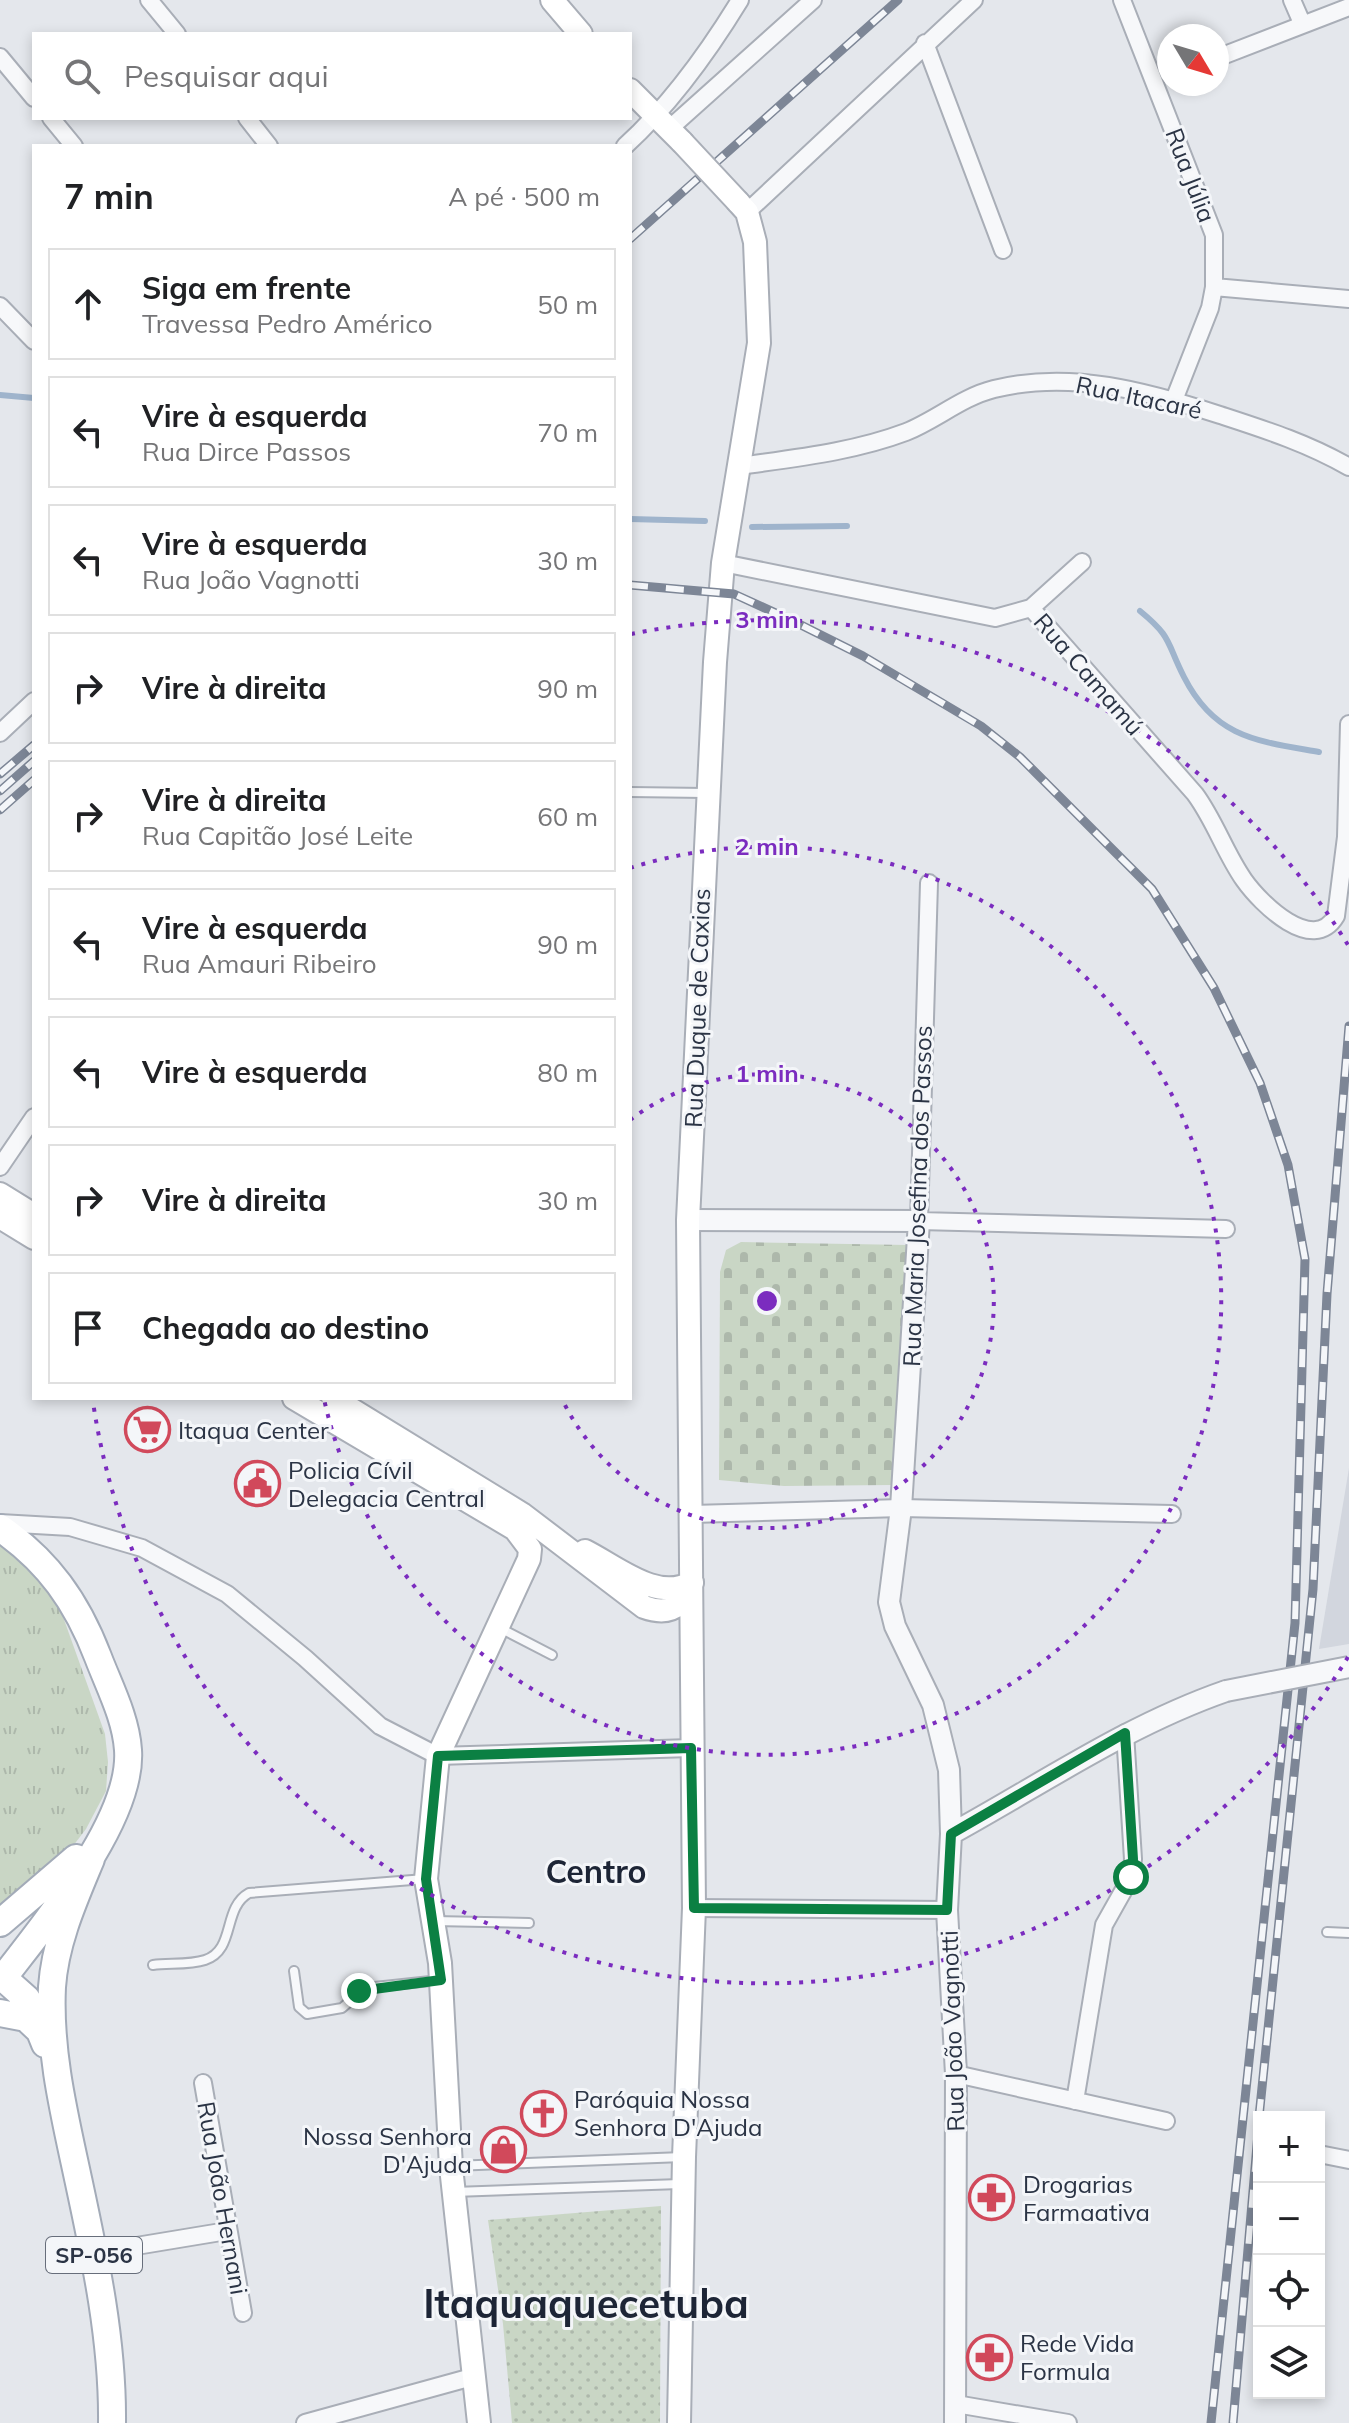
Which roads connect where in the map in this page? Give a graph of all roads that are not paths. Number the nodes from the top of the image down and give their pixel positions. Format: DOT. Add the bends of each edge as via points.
graph roads {
  1 [pos="552,0"];
  2 [pos="740,0"];
  3 [pos="813,0"];
  4 [pos="974,0"];
  5 [pos="1122,0"];
  6 [pos="1292,0"];
  7 [pos="154,2"];
  8 [pos="1349,7"];
  9 [pos="1302,23"];
  10 [pos="176,32"];
  11 [pos="579,32"];
  12 [pos="925,43"];
  13 [pos="1229,53"];
  14 [pos="0,57"];
  15 [pos="1157,68"];
  16 [pos="632,92"];
  17 [pos="32,96"];
  18 [pos="1168,96"];
  19 [pos="53,120"];
  20 [pos="249,120"];
  21 [pos="669,129"];
  22 [pos="72,144"];
  23 [pos="267,144"];
  24 [pos="630,144"];
  25 [pos="742,207"];
  26 [pos="1003,250"];
  27 [pos="1214,287"];
  28 [pos="1349,299"];
  29 [pos="0,306"];
  30 [pos="32,340"];
  31 [pos="1174,400"];
  32 [pos="740,466"];
  33 [pos="1349,467"];
  34 [pos="1082,562"];
  35 [pos="723,563"];
  36 [pos="1031,608"];
  37 [pos="32,703"];
  38 [pos="1349,724"];
  39 [pos="0,733"];
  40 [pos="632,792"];
  41 [pos="706,793"];
  42 [pos="929,883"];
  43 [pos="32,1120"];
  44 [pos="0,1167"];
  45 [pos="0,1194"];
  46 [pos="32,1214"];
  47 [pos="0,1217"];
  48 [pos="688,1220"];
  49 [pos="919,1221"];
  50 [pos="1226,1229"];
  51 [pos="32,1237"];
  52 [pos="297,1400"];
  53 [pos="336,1400"];
  54 [pos="901,1508"];
  55 [pos="692,1514"];
  56 [pos="1172,1514"];
  57 [pos="0,1526"];
  58 [pos="550,1533"];
  59 [pos="529,1559"];
  60 [pos="692,1582"];
  61 [pos="615,1588"];
  62 [pos="674,1609"];
  63 [pos="496,1626"];
  64 [pos="692,1640"];
  65 [pos="552,1655"];
  66 [pos="1349,1667"];
  67 [pos="1125,1733"];
  68 [pos="691,1748"];
  69 [pos="438,1756"];
  70 [pos="113,1817"];
  71 [pos="951,1834"];
  72 [pos="91,1859"];
  73 [pos="426,1879"];
  74 [pos="694,1908"];
  75 [pos="947,1910"];
  76 [pos="433,1921"];
  77 [pos="0,1923"];
  78 [pos="529,1923"];
  79 [pos="1327,1932"];
  80 [pos="1349,1933"];
  81 [pos="153,1965"];
  82 [pos="294,1971"];
  83 [pos="1,1978"];
  84 [pos="441,1980"];
  85 [pos="0,2013"];
  86 [pos="42,2033"];
  87 [pos="956,2074"];
  88 [pos="203,2083"];
  89 [pos="59,2090"];
  90 [pos="1075,2101"];
  91 [pos="1166,2121"];
  92 [pos="1325,2155"];
  93 [pos="684,2157"];
  94 [pos="1349,2160"];
  95 [pos="451,2167"];
  96 [pos="684,2184"];
  97 [pos="453,2192"];
  98 [pos="227,2231"];
  99 [pos="94,2253"];
  100 [pos="243,2313"];
  101 [pos="472,2377"];
  102 [pos="956,2413"];
  103 [pos="112,2423"];
  104 [pos="305,2423"];
  105 [pos="479,2423"];
  106 [pos="679,2423"];
  107 [pos="1068,2423"];
  1 -- 11 [label="main road"];
  2 -- 21 [label="street" via="700,61"];
  3 -- 21 [label="street"];
  4 -- 12 [label="street"];
  5 -- 15 [label="street, Rua Júlia"];
  6 -- 9 [label="street"];
  7 -- 10 [label="street"];
  8 -- 9 [label="street"];
  9 -- 13 [label="street"];
  12 -- 25 [label="street"];
  12 -- 26 [label="street"];
  14 -- 17 [label="street"];
  16 -- 21 [label="main road"];
  18 -- 27 [label="street, Rua Júlia" via="1214,235"];
  19 -- 22 [label="street"];
  20 -- 23 [label="street"];
  21 -- 24 [label="street"];
  21 -- 25 [label="main road, bridge"];
  25 -- 32 [label="main road, Rua Duque de Caxias" via="755,242 759,343"];
  27 -- 28 [label="street"];
  27 -- 31 [label="street, Rua Júlia"];
  29 -- 30 [label="street"];
  31 -- 32 [label="street, Rua Itacaré" via="1093,383 1021,383 989,390 906,432 873,442"];
  31 -- 33 [label="street, Rua Itacaré" via="1284,434"];
  32 -- 35 [label="main road, Rua Duque de Caxias"];
  34 -- 36 [label="street"];
  35 -- 36 [label="street, Rua Camamú" via="967,615 995,618"];
  35 -- 41 [label="main road, Rua Duque de Caxias"];
  36 -- 38 [label="street, Rua Camamú" via="1195,794 1246,882 1297,928 1321,932 1336,916"];
  37 -- 39 [label="street"];
  40 -- 41 [label="lane"];
  41 -- 48 [label="main road, Rua Duque de Caxias"];
  42 -- 49 [label="street, Rua Maria Josefina dos Passos"];
  43 -- 44 [label="street"];
  45 -- 46 [label="main road"];
  47 -- 51 [label="main road"];
  48 -- 49 [label="street"];
  48 -- 55 [label="main road, Rua Duque de Caxias"];
  49 -- 50 [label="street"];
  49 -- 54 [label="street, Rua Maria Josefina dos Passos"];
  52 -- 59 [label="main road" via="515,1529 528,1542"];
  53 -- 58 [label="main road"];
  54 -- 55 [label="street"];
  54 -- 56 [label="street"];
  54 -- 71 [label="street, Rua João Vagnotti" via="889,1602 944,1738"];
  55 -- 60 [label="main road, Rua Duque de Caxias"];
  57 -- 69 [label="street" via="70,1527 142,1548 227,1594 380,1726"];
  57 -- 70 [label="main road, SP-056" via="54,1575 94,1647 129,1751"];
  58 -- 60 [label="main road" via="663,1590 680,1590"];
  58 -- 61 [label="main road"];
  59 -- 61 [label="main road" via="553,1553"];
  59 -- 63 [label="main road"];
  60 -- 62 [label="main road"];
  60 -- 64 [label="main road, Rua Duque de Caxias"];
  61 -- 62 [label="main road" via="656,1612"];
  62 -- 64 [label="main road"];
  63 -- 65 [label="lane"];
  63 -- 69 [label="main road"];
  64 -- 68 [label="main road, Rua Duque de Caxias"];
  66 -- 67 [label="street, bridge" via="1226,1691"];
  67 -- 71 [label="street"];
  67 -- 90 [label="street" via="1131,1877 1104,1925"];
  68 -- 69 [label="street"];
  68 -- 74 [label="main road, Rua Duque de Caxias"];
  69 -- 73 [label="main road"];
  70 -- 72 [label="main road, SP-056"];
  70 -- 77 [label="main road" via="67,1866"];
  71 -- 75 [label="street, Rua João Vagnotti"];
  72 -- 83 [label="main road"];
  72 -- 89 [label="main road, SP-056" via="70,1908 55,1966 52,2008"];
  73 -- 76 [label="main road"];
  73 -- 81 [label="lane" via="249,1893 232,1908 218,1952 206,1960"];
  74 -- 75 [label="street"];
  74 -- 93 [label="main road, Rua Duque de Caxias"];
  75 -- 87 [label="street, Rua João Vagnotti"];
  76 -- 78 [label="lane"];
  76 -- 84 [label="main road"];
  79 -- 80 [label="lane"];
  82 -- 84 [label="lane" via="299,2007 307,2014 342,2008 365,1988"];
  83 -- 86 [label="main road, SP-056" via="27,1999"];
  84 -- 95 [label="main road"];
  85 -- 86 [label="main road" via="26,2018"];
  86 -- 89 [label="main road, SP-056"];
  87 -- 90 [label="street"];
  87 -- 102 [label="street, Rua João Vagnotti"];
  88 -- 98 [label="street, Rua João Hernani"];
  89 -- 99 [label="main road, SP-056"];
  90 -- 91 [label="street"];
  92 -- 94 [label="street"];
  93 -- 95 [label="lane"];
  93 -- 96 [label="main road, Rua Duque de Caxias"];
  95 -- 97 [label="main road"];
  96 -- 97 [label="lane"];
  96 -- 106 [label="main road, Rua Duque de Caxias"];
  97 -- 101 [label="main road"];
  98 -- 99 [label="street"];
  98 -- 100 [label="street, Rua João Hernani"];
  99 -- 103 [label="main road, SP-056" via="110,2352"];
  101 -- 104 [label="street"];
  101 -- 105 [label="main road"];
  102 -- 107 [label="street"];
}
